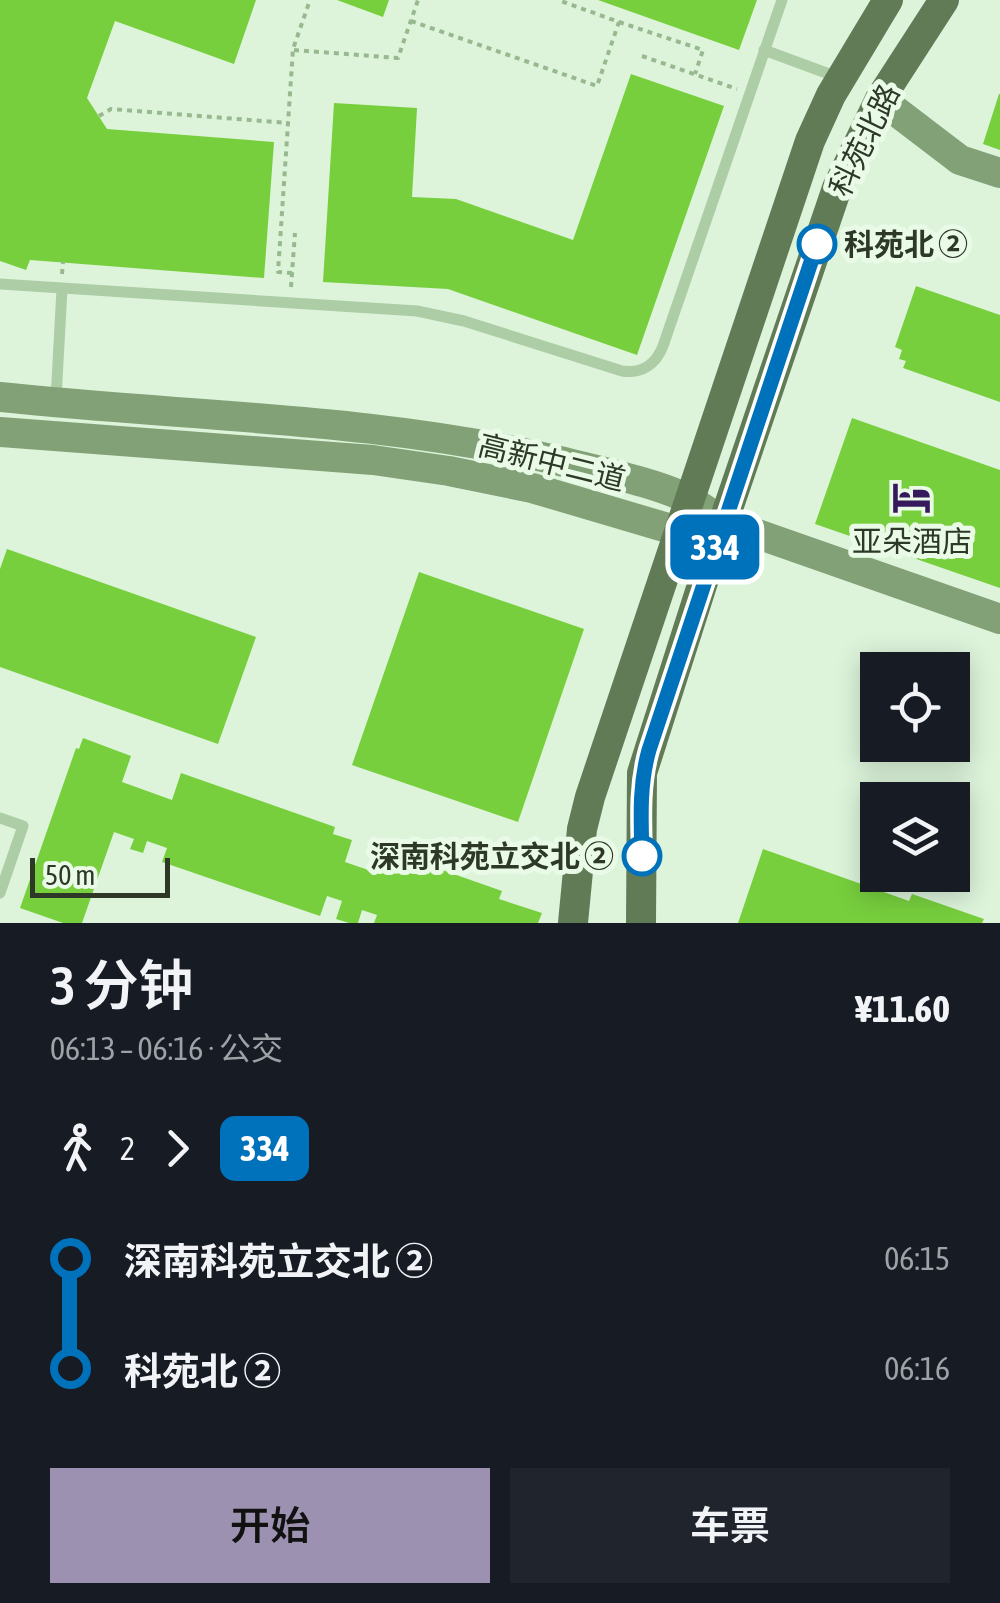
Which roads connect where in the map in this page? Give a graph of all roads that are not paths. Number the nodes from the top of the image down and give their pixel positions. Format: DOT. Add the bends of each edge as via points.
graph roads {
  1 [pos="782,0"];
  2 [pos="888,0"];
  3 [pos="944,0"];
  4 [pos="764,50"];
  5 [pos="840,78"];
  6 [pos="880,99"];
  7 [pos="1000,173"];
  8 [pos="0,284"];
  9 [pos="62,289"];
  10 [pos="0,398"];
  11 [pos="56,404"];
  12 [pos="0,432"];
  13 [pos="688,499"];
  14 [pos="723,522"];
  15 [pos="678,531"];
  16 [pos="1000,618"];
  17 [pos="0,818"];
  18 [pos="0,893"];
  19 [pos="573,923"];
  20 [pos="640,923"];
  1 -- 4 [label="lane"];
  2 -- 5 [label="main road, 科苑北路"];
  3 -- 6 [label="main road, 科苑北路"];
  4 -- 5 [label="lane"];
  4 -- 9 [label="lane" via="663,346 644,368 622,371 440,314"];
  5 -- 13 [label="main road, 科苑北路" via="789,200"];
  6 -- 7 [label="main road" via="960,160"];
  6 -- 14 [label="main road, 科苑北路" via="822,229"];
  8 -- 9 [label="lane"];
  9 -- 11 [label="lane"];
  10 -- 11 [label="main road, 高新中二道"];
  11 -- 13 [label="main road, 高新中二道" via="425,434 602,472"];
  12 -- 15 [label="main road, 高新中二道" via="449,471"];
  13 -- 14 [label="main road, 高新中二道"];
  13 -- 15 [label="main road, 科苑北路"];
  14 -- 15 [label="main road, 高新中二道"];
  14 -- 16 [label="main road"];
  14 -- 20 [label="main road, 科苑北路" via="642,772"];
  15 -- 19 [label="main road, 科苑北路" via="590,796"];
  17 -- 18 [label="lane" via="23,826"];
}
